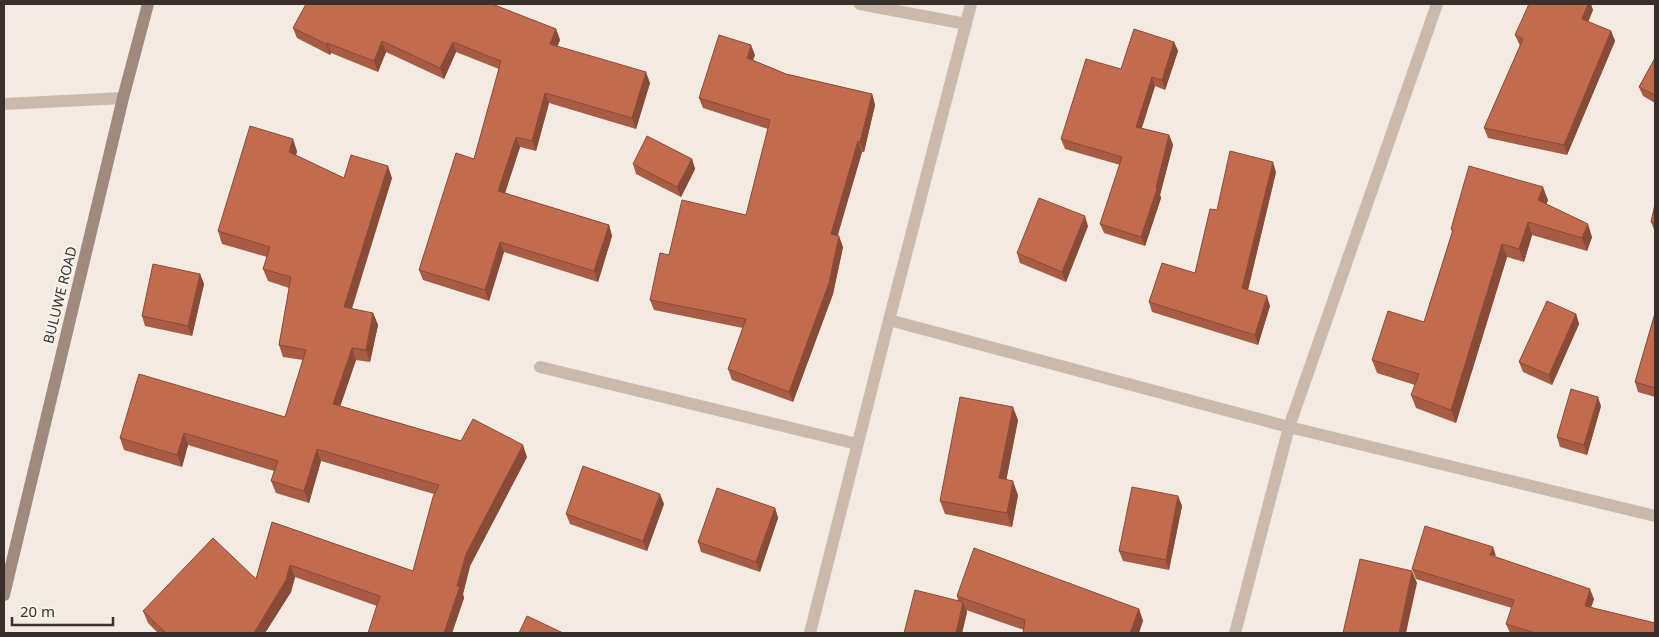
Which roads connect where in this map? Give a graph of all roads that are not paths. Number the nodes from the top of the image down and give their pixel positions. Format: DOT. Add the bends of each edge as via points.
graph roads {
  1 [pos="148,4"];
  2 [pos="860,4"];
  3 [pos="971,4"];
  4 [pos="1437,4"];
  5 [pos="966,24"];
  6 [pos="123,98"];
  7 [pos="4,104"];
  8 [pos="889,320"];
  9 [pos="540,366"];
  10 [pos="1289,427"];
  11 [pos="857,444"];
  12 [pos="1655,516"];
  13 [pos="4,595"];
  14 [pos="810,633"];
  15 [pos="1235,633"];
  1 -- 6 [label="street, BULUWE ROAD"];
  2 -- 5 [label="street"];
  3 -- 5 [label="street"];
  4 -- 10 [label="street"];
  5 -- 8 [label="street"];
  6 -- 7 [label="street"];
  6 -- 13 [label="street, BULUWE ROAD"];
  8 -- 10 [label="street"];
  8 -- 11 [label="street"];
  9 -- 11 [label="street"];
  10 -- 12 [label="street"];
  10 -- 15 [label="street"];
  11 -- 14 [label="street"];
}
